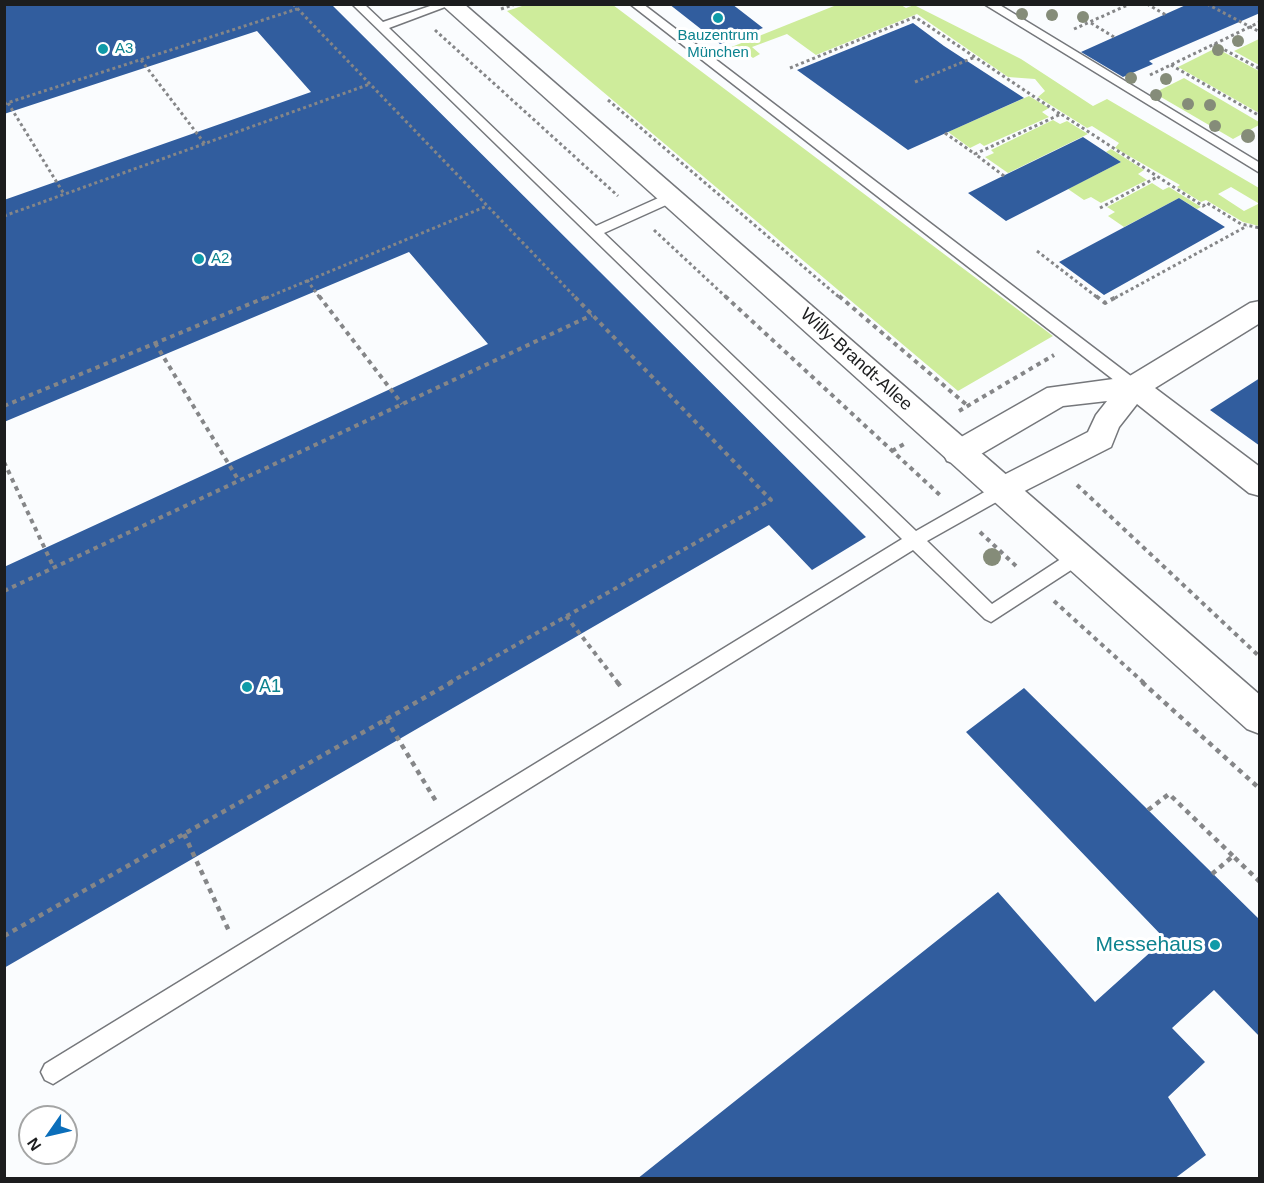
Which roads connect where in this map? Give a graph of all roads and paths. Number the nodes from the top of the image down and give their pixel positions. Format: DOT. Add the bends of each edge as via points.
graph roads {
  1 [pos="293,4"];
  2 [pos="357,4"];
  3 [pos="449,4"];
  4 [pos="495,4"];
  5 [pos="514,4"];
  6 [pos="635,4"];
  7 [pos="989,4"];
  8 [pos="1130,4"];
  9 [pos="1147,4"];
  10 [pos="1207,4"];
  11 [pos="297,9"];
  12 [pos="501,9"];
  13 [pos="418,15"];
  14 [pos="1166,15"];
  15 [pos="509,17"];
  16 [pos="1090,22"];
  17 [pos="1260,22"];
  18 [pos="381,27"];
  19 [pos="1250,27"];
  20 [pos="1260,32"];
  21 [pos="1114,37"];
  22 [pos="1049,41"];
  23 [pos="1214,44"];
  24 [pos="975,57"];
  25 [pos="141,60"];
  26 [pos="1171,65"];
  27 [pos="790,68"];
  28 [pos="1260,69"];
  29 [pos="915,82"];
  30 [pos="370,84"];
  31 [pos="1125,87"];
  32 [pos="605,98"];
  33 [pos="6,104"];
  34 [pos="1061,114"];
  35 [pos="1260,116"];
  36 [pos="945,133"];
  37 [pos="205,144"];
  38 [pos="975,154"];
  39 [pos="1260,169"];
  40 [pos="1004,176"];
  41 [pos="1157,177"];
  42 [pos="64,194"];
  43 [pos="670,198"];
  44 [pos="487,206"];
  45 [pos="1100,208"];
  46 [pos="636,213"];
  47 [pos="4,216"];
  48 [pos="1247,225"];
  49 [pos="1260,228"];
  50 [pos="594,232"];
  51 [pos="1037,251"];
  52 [pos="307,280"];
  53 [pos="1260,310"];
  54 [pos="592,315"];
  55 [pos="1075,342"];
  56 [pos="155,343"];
  57 [pos="1134,387"];
  58 [pos="402,404"];
  59 [pos="4,405"];
  60 [pos="958,453"];
  61 [pos="4,462"];
  62 [pos="1052,464"];
  63 [pos="239,481"];
  64 [pos="1260,484"];
  65 [pos="1001,491"];
  66 [pos="960,513"];
  67 [pos="914,540"];
  68 [pos="1077,558"];
  69 [pos="54,568"];
  70 [pos="1036,584"];
  71 [pos="4,591"];
  72 [pos="567,616"];
  73 [pos="1260,657"];
  74 [pos="639,710"];
  75 [pos="1260,718"];
  76 [pos="386,719"];
  77 [pos="1260,789"];
  78 [pos="1148,810"];
  79 [pos="451,827"];
  80 [pos="184,834"];
  81 [pos="1233,856"];
  82 [pos="1212,874"];
  83 [pos="1260,882"];
  84 [pos="4,936"];
  85 [pos="241,957"];
  86 [pos="53,1072"];
  1 -- 11 [label="path"];
  2 -- 18 [label="lane"];
  3 -- 13 [label="lane"];
  3 -- 43 [label="main road, Willy-Brandt-Allee"];
  4 -- 12 [label="path"];
  5 -- 12 [label="path"];
  6 -- 55 [label="lane"];
  7 -- 22 [label="lane"];
  8 -- 16 [label="path"];
  9 -- 14 [label="path"];
  10 -- 19 [label="path"];
  11 -- 25 [label="path"];
  11 -- 30 [label="path"];
  12 -- 15 [label="path"];
  13 -- 18 [label="lane"];
  13 -- 46 [label="path"];
  16 -- 21 [label="path"];
  16 -- 22 [label="path"];
  17 -- 19 [label="path"];
  18 -- 50 [label="lane"];
  19 -- 20 [label="path"];
  19 -- 23 [label="path"];
  22 -- 31 [label="lane"];
  23 -- 26 [label="path"];
  23 -- 28 [label="path"];
  24 -- 27 [label="path" via="915,17"];
  24 -- 29 [label="path"];
  24 -- 34 [label="path"];
  25 -- 33 [label="path"];
  25 -- 37 [label="path"];
  26 -- 31 [label="path"];
  26 -- 35 [label="path"];
  30 -- 37 [label="path"];
  30 -- 44 [label="path"];
  31 -- 39 [label="lane"];
  32 -- 55 [label="path" via="968,406"];
  33 -- 42 [label="path"];
  34 -- 38 [label="path"];
  34 -- 41 [label="path"];
  36 -- 38 [label="path"];
  37 -- 42 [label="path"];
  38 -- 40 [label="path"];
  41 -- 45 [label="path"];
  41 -- 48 [label="path" via="1203,206 1207,203"];
  42 -- 47 [label="path"];
  43 -- 46 [label="lane"];
  43 -- 60 [label="main road, Willy-Brandt-Allee"];
  44 -- 52 [label="path"];
  44 -- 54 [label="path"];
  46 -- 50 [label="lane"];
  46 -- 66 [label="path"];
  48 -- 49 [label="path"];
  48 -- 51 [label="path" via="1105,303"];
  50 -- 67 [label="lane"];
  52 -- 56 [label="path"];
  52 -- 58 [label="path"];
  53 -- 57 [label="main road"];
  54 -- 58 [label="path"];
  54 -- 72 [label="path" via="771,500"];
  55 -- 57 [label="lane"];
  56 -- 59 [label="path"];
  56 -- 63 [label="path"];
  57 -- 60 [label="main road" via="1057,396"];
  57 -- 62 [label="main road" via="1106,423 1100,439"];
  57 -- 64 [label="main road"];
  58 -- 63 [label="path"];
  60 -- 65 [label="main road, Willy-Brandt-Allee"];
  61 -- 69 [label="path"];
  62 -- 65 [label="main road"];
  62 -- 73 [label="path"];
  63 -- 69 [label="path"];
  65 -- 66 [label="lane"];
  65 -- 68 [label="main road, Willy-Brandt-Allee"];
  66 -- 67 [label="lane"];
  66 -- 70 [label="path"];
  67 -- 70 [label="lane" via="991,614"];
  67 -- 74 [label="lane"];
  68 -- 70 [label="lane"];
  68 -- 75 [label="main road, Willy-Brandt-Allee"];
  69 -- 71 [label="path"];
  70 -- 77 [label="path"];
  72 -- 74 [label="path"];
  72 -- 76 [label="path"];
  74 -- 79 [label="lane"];
  76 -- 79 [label="path"];
  76 -- 80 [label="path"];
  78 -- 81 [label="path" via="1169,794"];
  79 -- 85 [label="lane"];
  80 -- 84 [label="path"];
  80 -- 85 [label="path"];
  81 -- 82 [label="path"];
  81 -- 83 [label="path"];
  85 -- 86 [label="lane"];
}
